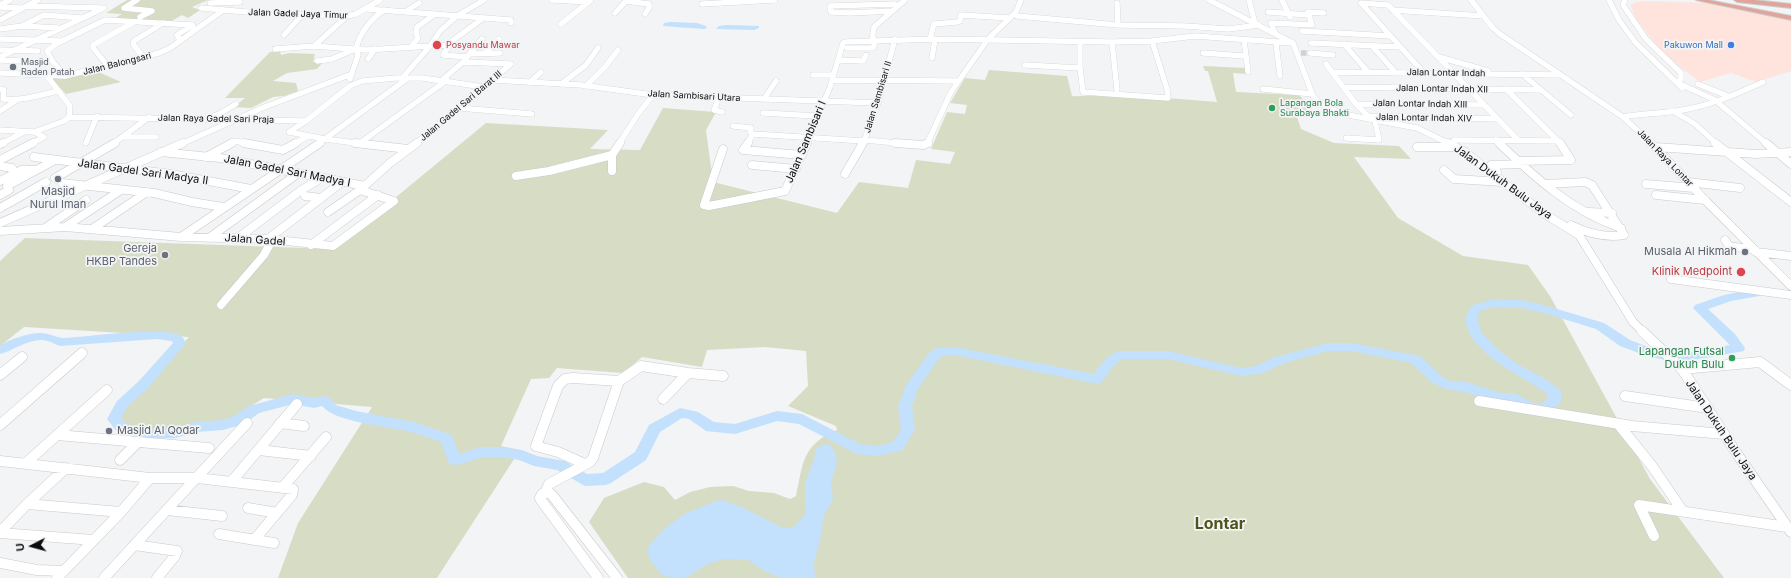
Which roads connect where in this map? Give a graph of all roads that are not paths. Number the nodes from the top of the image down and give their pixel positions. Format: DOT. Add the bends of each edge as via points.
graph roads {
  1 [pos="10,0"];
  2 [pos="38,0"];
  3 [pos="137,0"];
  4 [pos="380,0"];
  5 [pos="484,0"];
  6 [pos="552,0"];
  7 [pos="626,0"];
  8 [pos="775,0"];
  9 [pos="905,0"];
  10 [pos="1021,0"];
  11 [pos="1209,0"];
  12 [pos="1249,0"];
  13 [pos="1282,0"];
  14 [pos="1471,0"];
  15 [pos="1609,0"];
  16 [pos="1625,0"];
  17 [pos="1699,0"];
  18 [pos="1737,0"];
  19 [pos="213,1"];
  20 [pos="590,1"];
  21 [pos="240,2"];
  22 [pos="419,3"];
  23 [pos="1117,3"];
  24 [pos="702,4"];
  25 [pos="895,4"];
  26 [pos="1612,6"];
  27 [pos="1791,6"];
  28 [pos="25,7"];
  29 [pos="1624,7"];
  30 [pos="1,8"];
  31 [pos="1390,8"];
  32 [pos="367,9"];
  33 [pos="384,10"];
  34 [pos="222,11"];
  35 [pos="893,11"];
  36 [pos="405,12"];
  37 [pos="1268,12"];
  38 [pos="615,13"];
  39 [pos="1324,13"];
  40 [pos="435,14"];
  41 [pos="645,14"];
  42 [pos="1288,14"];
  43 [pos="1309,15"];
  44 [pos="347,16"];
  45 [pos="457,16"];
  46 [pos="1017,16"];
  47 [pos="1484,16"];
  48 [pos="140,17"];
  49 [pos="300,17"];
  50 [pos="83,18"];
  51 [pos="482,18"];
  52 [pos="1009,18"];
  53 [pos="1791,18"];
  54 [pos="0,20"];
  55 [pos="319,20"];
  56 [pos="134,21"];
  57 [pos="164,23"];
  58 [pos="511,23"];
  59 [pos="561,24"];
  60 [pos="1257,24"];
  61 [pos="1293,24"];
  62 [pos="192,25"];
  63 [pos="201,25"];
  64 [pos="1118,25"];
  65 [pos="22,26"];
  66 [pos="0,28"];
  67 [pos="59,28"];
  68 [pos="1275,33"];
  69 [pos="284,35"];
  70 [pos="1390,36"];
  71 [pos="0,38"];
  72 [pos="482,39"];
  73 [pos="499,39"];
  74 [pos="932,39"];
  75 [pos="988,39"];
  76 [pos="1632,39"];
  77 [pos="1646,39"];
  78 [pos="33,40"];
  79 [pos="180,40"];
  80 [pos="874,40"];
  81 [pos="895,40"];
  82 [pos="1244,40"];
  83 [pos="62,41"];
  84 [pos="1152,41"];
  85 [pos="1080,42"];
  86 [pos="1112,42"];
  87 [pos="1293,42"];
  88 [pos="1276,43"];
  89 [pos="1344,44"];
  90 [pos="448,45"];
  91 [pos="314,46"];
  92 [pos="430,46"];
  93 [pos="1372,46"];
  94 [pos="411,47"];
  95 [pos="1400,47"];
  96 [pos="598,48"];
  97 [pos="275,49"];
  98 [pos="356,49"];
  99 [pos="375,49"];
  100 [pos="0,50"];
  101 [pos="12,50"];
  102 [pos="618,50"];
  103 [pos="38,51"];
  104 [pos="485,53"];
  105 [pos="500,53"];
  106 [pos="1203,53"];
  107 [pos="1310,53"];
  108 [pos="866,55"];
  109 [pos="1333,55"];
  110 [pos="1245,56"];
  111 [pos="142,57"];
  112 [pos="1438,57"];
  113 [pos="0,58"];
  114 [pos="467,58"];
  115 [pos="932,58"];
  116 [pos="368,59"];
  117 [pos="838,60"];
  118 [pos="20,61"];
  119 [pos="316,61"];
  120 [pos="1326,64"];
  121 [pos="1025,65"];
  122 [pos="108,66"];
  123 [pos="1080,68"];
  124 [pos="541,72"];
  125 [pos="1248,72"];
  126 [pos="1332,72"];
  127 [pos="1368,72"];
  128 [pos="1396,73"];
  129 [pos="1424,73"];
  130 [pos="2,74"];
  131 [pos="352,74"];
  132 [pos="1454,74"];
  133 [pos="1500,74"];
  134 [pos="1522,74"];
  135 [pos="813,75"];
  136 [pos="1560,75"];
  137 [pos="47,76"];
  138 [pos="65,76"];
  139 [pos="1280,76"];
  140 [pos="406,78"];
  141 [pos="832,78"];
  142 [pos="444,80"];
  143 [pos="493,80"];
  144 [pos="885,80"];
  145 [pos="349,81"];
  146 [pos="776,81"];
  147 [pos="958,81"];
  148 [pos="318,82"];
  149 [pos="356,82"];
  150 [pos="529,82"];
  151 [pos="1763,82"];
  152 [pos="330,83"];
  153 [pos="561,84"];
  154 [pos="1698,84"];
  155 [pos="586,86"];
  156 [pos="484,87"];
  157 [pos="1343,88"];
  158 [pos="0,89"];
  159 [pos="1263,89"];
  160 [pos="1469,89"];
  161 [pos="1506,89"];
  162 [pos="1117,90"];
  163 [pos="1540,90"];
  164 [pos="58,91"];
  165 [pos="1312,94"];
  166 [pos="653,95"];
  167 [pos="1728,96"];
  168 [pos="719,97"];
  169 [pos="764,99"];
  170 [pos="16,100"];
  171 [pos="1715,101"];
  172 [pos="824,102"];
  173 [pos="878,103"];
  174 [pos="236,104"];
  175 [pos="1356,104"];
  176 [pos="1485,105"];
  177 [pos="459,108"];
  178 [pos="0,111"];
  179 [pos="1673,111"];
  180 [pos="722,112"];
  181 [pos="532,114"];
  182 [pos="763,114"];
  183 [pos="1570,114"];
  184 [pos="97,116"];
  185 [pos="817,116"];
  186 [pos="69,117"];
  187 [pos="149,117"];
  188 [pos="1623,117"];
  189 [pos="203,119"];
  190 [pos="237,120"];
  191 [pos="1498,120"];
  192 [pos="306,121"];
  193 [pos="1375,121"];
  194 [pos="733,126"];
  195 [pos="0,130"];
  196 [pos="25,131"];
  197 [pos="34,132"];
  198 [pos="753,134"];
  199 [pos="308,136"];
  200 [pos="123,137"];
  201 [pos="156,137"];
  202 [pos="183,137"];
  203 [pos="194,138"];
  204 [pos="325,138"];
  205 [pos="807,138"];
  206 [pos="1346,138"];
  207 [pos="1454,140"];
  208 [pos="1496,140"];
  209 [pos="1518,140"];
  210 [pos="1764,140"];
  211 [pos="864,141"];
  212 [pos="1559,141"];
  213 [pos="86,143"];
  214 [pos="360,143"];
  215 [pos="0,144"];
  216 [pos="1417,147"];
  217 [pos="1457,147"];
  218 [pos="1657,148"];
  219 [pos="408,149"];
  220 [pos="723,149"];
  221 [pos="160,152"];
  222 [pos="1730,153"];
  223 [pos="1790,154"];
  224 [pos="612,155"];
  225 [pos="802,155"];
  226 [pos="1780,155"];
  227 [pos="34,157"];
  228 [pos="206,157"];
  229 [pos="0,160"];
  230 [pos="55,160"];
  231 [pos="1519,163"];
  232 [pos="82,164"];
  233 [pos="1791,164"];
  234 [pos="752,165"];
  235 [pos="0,166"];
  236 [pos="12,168"];
  237 [pos="122,169"];
  238 [pos="796,169"];
  239 [pos="36,170"];
  240 [pos="277,170"];
  241 [pos="1444,170"];
  242 [pos="612,171"];
  243 [pos="297,174"];
  244 [pos="845,174"];
  245 [pos="516,176"];
  246 [pos="55,178"];
  247 [pos="321,178"];
  248 [pos="0,181"];
  249 [pos="46,182"];
  250 [pos="342,182"];
  251 [pos="1503,182"];
  252 [pos="62,183"];
  253 [pos="1545,184"];
  254 [pos="1646,184"];
  255 [pos="83,186"];
  256 [pos="1690,186"];
  257 [pos="362,188"];
  258 [pos="1740,188"];
  259 [pos="251,189"];
  260 [pos="121,190"];
  261 [pos="147,192"];
  262 [pos="0,195"];
  263 [pos="378,195"];
  264 [pos="1656,195"];
  265 [pos="305,196"];
  266 [pos="321,198"];
  267 [pos="86,200"];
  268 [pos="1672,200"];
  269 [pos="1707,202"];
  270 [pos="1791,202"];
  271 [pos="0,208"];
  272 [pos="223,208"];
  273 [pos="328,212"];
  274 [pos="1585,212"];
  275 [pos="1612,213"];
  276 [pos="0,223"];
  277 [pos="44,228"];
  278 [pos="65,228"];
  279 [pos="1621,228"];
  280 [pos="92,229"];
  281 [pos="0,231"];
  282 [pos="181,237"];
  283 [pos="209,238"];
  284 [pos="238,238"];
  285 [pos="270,240"];
  286 [pos="1725,240"];
  287 [pos="311,245"];
  288 [pos="328,247"];
  289 [pos="1756,251"];
  290 [pos="1791,256"];
  291 [pos="1671,279"];
  292 [pos="1791,286"];
  293 [pos="1791,295"];
  294 [pos="221,305"];
  295 [pos="82,353"];
  296 [pos="22,357"];
  297 [pos="1682,369"];
  298 [pos="688,373"];
  299 [pos="0,375"];
  300 [pos="723,376"];
  301 [pos="619,381"];
  302 [pos="1791,385"];
  303 [pos="107,390"];
  304 [pos="1625,396"];
  305 [pos="663,399"];
  306 [pos="1479,401"];
  307 [pos="297,404"];
  308 [pos="1708,408"];
  309 [pos="247,422"];
  310 [pos="280,423"];
  311 [pos="0,424"];
  312 [pos="1619,425"];
  313 [pos="304,426"];
  314 [pos="1724,434"];
  315 [pos="57,435"];
  316 [pos="326,437"];
  317 [pos="138,442"];
  318 [pos="209,448"];
  319 [pos="259,450"];
  320 [pos="311,456"];
  321 [pos="120,460"];
  322 [pos="0,461"];
  323 [pos="26,463"];
  324 [pos="585,464"];
  325 [pos="66,468"];
  326 [pos="150,478"];
  327 [pos="198,478"];
  328 [pos="232,481"];
  329 [pos="283,487"];
  330 [pos="545,493"];
  331 [pos="27,504"];
  332 [pos="248,508"];
  333 [pos="167,510"];
  334 [pos="1682,510"];
  335 [pos="121,512"];
  336 [pos="277,513"];
  337 [pos="222,516"];
  338 [pos="1789,529"];
  339 [pos="0,532"];
  340 [pos="219,534"];
  341 [pos="1654,536"];
  342 [pos="94,540"];
  343 [pos="254,540"];
  344 [pos="274,543"];
  345 [pos="134,545"];
  346 [pos="0,563"];
  347 [pos="60,575"];
  348 [pos="104,578"];
  349 [pos="157,578"];
  350 [pos="598,578"];
  351 [pos="617,578"];
  1 -- 30 [label="street"];
  2 -- 28 [label="street"];
  3 -- 48 [label="street" via="124,8 152,11"];
  4 -- 32 [label="street"];
  5 -- 45 [label="street"];
  6 -- 20 [label="street"];
  7 -- 38 [label="street"];
  7 -- 41 [label="street" via="649,4"];
  8 -- 24 [label="street"];
  9 -- 35 [label="street"];
  10 -- 52 [label="street" via="1016,12"];
  11 -- 60 [label="street"];
  12 -- 60 [label="street"];
  13 -- 42 [label="street"];
  14 -- 47 [label="street, Jalan Raya Lontar"];
  15 -- 26 [label="street"];
  16 -- 29 [label="street"];
  17 -- 53 [label="main road"];
  18 -- 27 [label="main road"];
  19 -- 21 [label="street"];
  19 -- 34 [label="street, Jalan Gadel Jaya Timur" via="201,8"];
  20 -- 59 [label="street"];
  22 -- 36 [label="street"];
  23 -- 64 [label="street"];
  25 -- 35 [label="street" via="830,6 831,12"];
  26 -- 29 [label="street"];
  26 -- 76 [label="street"];
  28 -- 30 [label="street"];
  28 -- 50 [label="street" via="106,8"];
  28 -- 54 [label="street"];
  29 -- 77 [label="street"];
  31 -- 47 [label="street"];
  31 -- 70 [label="street" via="1361,3"];
  31 -- 112 [label="street"];
  32 -- 33 [label="street, Jalan Gadel Jaya Timur"];
  32 -- 44 [label="street, Jalan Gadel Jaya Timur"];
  33 -- 36 [label="street, Jalan Gadel Jaya Timur"];
  33 -- 98 [label="street" via="368,23 357,42"];
  34 -- 49 [label="street, Jalan Gadel Jaya Timur"];
  34 -- 63 [label="street, Jalan Balongsari"];
  35 -- 80 [label="street" via="874,27"];
  36 -- 40 [label="street, Jalan Gadel Jaya Timur"];
  37 -- 42 [label="street"];
  39 -- 43 [label="street" via="1308,12"];
  40 -- 45 [label="street, Jalan Gadel Jaya Timur"];
  40 -- 94 [label="street" via="417,27 418,38"];
  42 -- 43 [label="street"];
  42 -- 61 [label="street"];
  43 -- 61 [label="street" via="1312,25"];
  44 -- 49 [label="street, Jalan Gadel Jaya Timur"];
  44 -- 91 [label="street"];
  45 -- 51 [label="street, Jalan Gadel Jaya Timur"];
  45 -- 92 [label="street" via="440,31"];
  46 -- 64 [label="street"];
  47 -- 136 [label="street, Jalan Raya Lontar" via="1500,34"];
  49 -- 55 [label="street"];
  49 -- 69 [label="street"];
  50 -- 65 [label="street" via="44,15"];
  50 -- 67 [label="street"];
  51 -- 58 [label="street, Jalan Gadel Jaya Timur" via="511,20"];
  51 -- 90 [label="street"];
  52 -- 74 [label="street" via="962,15 960,21 948,25 934,24"];
  52 -- 75 [label="street"];
  56 -- 57 [label="street"];
  56 -- 83 [label="street" via="106,20"];
  56 -- 122 [label="street" via="93,45"];
  57 -- 62 [label="street"];
  57 -- 111 [label="street" via="134,41 133,44"];
  60 -- 64 [label="street" via="1228,29"];
  60 -- 68 [label="street"];
  61 -- 68 [label="street" via="1271,23"];
  62 -- 63 [label="street"];
  62 -- 79 [label="street" via="177,35"];
  63 -- 79 [label="street, Jalan Balongsari"];
  65 -- 66 [label="street"];
  65 -- 67 [label="street"];
  67 -- 78 [label="street"];
  68 -- 87 [label="street"];
  70 -- 89 [label="street" via="1305,31 1312,43"];
  70 -- 95 [label="street"];
  71 -- 78 [label="street"];
  72 -- 114 [label="street"];
  73 -- 104 [label="street"];
  74 -- 75 [label="street"];
  74 -- 81 [label="street"];
  74 -- 115 [label="street"];
  75 -- 85 [label="street"];
  75 -- 147 [label="street"];
  76 -- 77 [label="street"];
  76 -- 171 [label="street" via="1676,85"];
  77 -- 171 [label="street" via="1681,74 1680,84"];
  78 -- 83 [label="street"];
  78 -- 101 [label="street"];
  79 -- 111 [label="street, Jalan Balongsari" via="164,51"];
  80 -- 81 [label="street"];
  80 -- 117 [label="street, Jalan Sambisari I" via="873,48 844,49"];
  81 -- 144 [label="street, Jalan Sambisari II"];
  82 -- 84 [label="street" via="1192,36"];
  82 -- 88 [label="street"];
  82 -- 110 [label="street"];
  83 -- 138 [label="street" via="47,52"];
  84 -- 86 [label="street"];
  84 -- 123 [label="street" via="1168,98 1086,92 1082,90"];
  85 -- 86 [label="street"];
  85 -- 123 [label="street"];
  86 -- 162 [label="street"];
  87 -- 88 [label="street"];
  87 -- 165 [label="street, Jalan Dukuh Bulu Jaya"];
  88 -- 139 [label="street"];
  89 -- 93 [label="street"];
  89 -- 127 [label="street"];
  90 -- 92 [label="street"];
  90 -- 114 [label="street" via="443,56"];
  91 -- 97 [label="street"];
  91 -- 98 [label="street"];
  92 -- 94 [label="street"];
  92 -- 140 [label="street"];
  93 -- 95 [label="street"];
  93 -- 128 [label="street"];
  94 -- 99 [label="street"];
  95 -- 129 [label="street"];
  96 -- 153 [label="street" via="586,65"];
  98 -- 99 [label="street"];
  98 -- 119 [label="street" via="332,59"];
  98 -- 131 [label="street" via="358,55"];
  99 -- 116 [label="street"];
  100 -- 101 [label="street"];
  101 -- 103 [label="street"];
  101 -- 113 [label="street"];
  102 -- 155 [label="street"];
  104 -- 105 [label="street"];
  104 -- 114 [label="street"];
  106 -- 110 [label="street"];
  107 -- 109 [label="street"];
  108 -- 117 [label="street" via="863,61"];
  110 -- 125 [label="street"];
  111 -- 122 [label="street, Jalan Balongsari"];
  112 -- 132 [label="street"];
  112 -- 133 [label="street"];
  113 -- 118 [label="street"];
  114 -- 142 [label="street"];
  114 -- 143 [label="street, Jalan Gadel Sari Barat III" via="511,64"];
  117 -- 141 [label="street, Jalan Sambisari I"];
  120 -- 126 [label="street, Jalan Lontar Indah XIV"];
  121 -- 123 [label="street"];
  122 -- 138 [label="street, Jalan Balongsari"];
  124 -- 150 [label="street"];
  126 -- 127 [label="street, Jalan Lontar Indah"];
  126 -- 157 [label="street, Jalan Lontar Indah XIV"];
  127 -- 128 [label="street, Jalan Lontar Indah"];
  128 -- 129 [label="street, Jalan Lontar Indah"];
  129 -- 132 [label="street, Jalan Lontar Indah"];
  130 -- 137 [label="street, Jalan Balongsari"];
  131 -- 145 [label="street"];
  131 -- 152 [label="street"];
  132 -- 133 [label="street, Jalan Lontar Indah"];
  132 -- 160 [label="street"];
  133 -- 134 [label="street, Jalan Lontar Indah"];
  134 -- 136 [label="street, Jalan Lontar Indah"];
  134 -- 163 [label="street"];
  135 -- 141 [label="street"];
  136 -- 188 [label="street, Jalan Raya Lontar"];
  137 -- 138 [label="street, Jalan Balongsari"];
  137 -- 164 [label="street"];
  140 -- 142 [label="street"];
  140 -- 149 [label="street" via="368,79"];
  140 -- 204 [label="street"];
  141 -- 144 [label="street"];
  141 -- 172 [label="street, Jalan Sambisari I"];
  142 -- 156 [label="street"];
  142 -- 214 [label="street"];
  143 -- 150 [label="street, Jalan Sambisari Utara"];
  143 -- 156 [label="street, Jalan Gadel Sari Barat III"];
  144 -- 147 [label="street"];
  144 -- 173 [label="street, Jalan Sambisari II"];
  145 -- 149 [label="street"];
  145 -- 152 [label="street"];
  146 -- 169 [label="street"];
  147 -- 211 [label="street" via="929,142 923,145"];
  148 -- 152 [label="street"];
  149 -- 192 [label="street"];
  150 -- 153 [label="street, Jalan Sambisari Utara"];
  151 -- 167 [label="street"];
  152 -- 190 [label="street" via="299,93"];
  153 -- 155 [label="street, Jalan Sambisari Utara"];
  154 -- 167 [label="street"];
  155 -- 166 [label="street, Jalan Sambisari Utara"];
  156 -- 177 [label="street, Jalan Gadel Sari Barat III"];
  157 -- 160 [label="street, Jalan Lontar Indah XII"];
  157 -- 175 [label="street, Jalan Lontar Indah XIV"];
  158 -- 164 [label="street" via="4,90 3,99 7,100"];
  159 -- 165 [label="street"];
  160 -- 161 [label="street, Jalan Lontar Indah XII"];
  160 -- 176 [label="street"];
  161 -- 163 [label="street, Jalan Lontar Indah XII"];
  161 -- 212 [label="street"];
  163 -- 183 [label="street"];
  164 -- 186 [label="street" via="70,106"];
  165 -- 193 [label="street, Jalan Dukuh Bulu Jaya" via="1321,104 1336,112"];
  166 -- 168 [label="street, Jalan Sambisari Utara"];
  166 -- 224 [label="street"];
  167 -- 171 [label="street"];
  168 -- 169 [label="street, Jalan Sambisari Utara"];
  168 -- 180 [label="street" via="714,110"];
  169 -- 172 [label="street, Jalan Sambisari Utara"];
  170 -- 178 [label="street"];
  171 -- 179 [label="street"];
  171 -- 210 [label="street"];
  172 -- 173 [label="street, Jalan Sambisari Utara"];
  172 -- 185 [label="street, Jalan Sambisari I"];
  173 -- 211 [label="street, Jalan Sambisari II"];
  174 -- 189 [label="street" via="217,115"];
  175 -- 176 [label="street, Jalan Lontar Indah XIII"];
  175 -- 191 [label="street, Jalan Lontar Indah XIV" via="1367,115 1374,117"];
  176 -- 191 [label="street"];
  177 -- 181 [label="street"];
  177 -- 219 [label="street, Jalan Gadel Sari Barat III"];
  179 -- 188 [label="street"];
  179 -- 222 [label="street" via="1695,124"];
  182 -- 185 [label="street"];
  184 -- 186 [label="street, Jalan Raya Gadel Sari Praja"];
  184 -- 187 [label="street, Jalan Raya Gadel Sari Praja"];
  184 -- 213 [label="street"];
  185 -- 205 [label="street, Jalan Sambisari I"];
  186 -- 197 [label="street"];
  187 -- 189 [label="street, Jalan Raya Gadel Sari Praja"];
  187 -- 200 [label="street"];
  188 -- 218 [label="street, Jalan Raya Lontar"];
  189 -- 190 [label="street, Jalan Raya Gadel Sari Praja"];
  190 -- 192 [label="street, Jalan Raya Gadel Sari Praja"];
  190 -- 203 [label="street"];
  191 -- 209 [label="street"];
  192 -- 199 [label="street, Jalan Raya Gadel Sari Praja" via="289,132"];
  193 -- 206 [label="street" via="1379,140"];
  193 -- 217 [label="street, Jalan Dukuh Bulu Jaya" via="1417,128"];
  194 -- 198 [label="street" via="751,128 750,132"];
  195 -- 196 [label="street"];
  196 -- 197 [label="street"];
  196 -- 215 [label="street"];
  197 -- 229 [label="street" via="44,136"];
  198 -- 205 [label="street"];
  198 -- 225 [label="street" via="744,151"];
  199 -- 204 [label="street, Jalan Raya Gadel Sari Praja"];
  199 -- 228 [label="street" via="282,150 235,141"];
  200 -- 201 [label="street"];
  200 -- 232 [label="street"];
  202 -- 203 [label="street"];
  203 -- 221 [label="street"];
  204 -- 214 [label="street, Jalan Raya Gadel Sari Praja"];
  204 -- 240 [label="street"];
  205 -- 211 [label="street"];
  205 -- 225 [label="street, Jalan Sambisari I"];
  207 -- 208 [label="street"];
  208 -- 209 [label="street"];
  208 -- 231 [label="street"];
  209 -- 212 [label="street"];
  210 -- 223 [label="street"];
  210 -- 226 [label="street"];
  211 -- 244 [label="street, Jalan Sambisari II"];
  212 -- 231 [label="street" via="1571,161"];
  214 -- 219 [label="street, Jalan Raya Gadel Sari Praja"];
  216 -- 217 [label="street"];
  217 -- 251 [label="street, Jalan Dukuh Bulu Jaya"];
  218 -- 222 [label="street"];
  218 -- 256 [label="street, Jalan Raya Lontar"];
  219 -- 257 [label="street, Jalan Gadel Sari Barat III"];
  220 -- 238 [label="street, Jalan Sambisari I" via="704,204 706,206 785,191"];
  221 -- 228 [label="street, Jalan Gadel Sari Madya I"];
  221 -- 237 [label="street"];
  222 -- 226 [label="street"];
  222 -- 270 [label="street"];
  223 -- 226 [label="street"];
  224 -- 242 [label="street"];
  224 -- 245 [label="street" via="549,172"];
  225 -- 238 [label="street, Jalan Sambisari I"];
  226 -- 233 [label="street"];
  227 -- 230 [label="street, Jalan Gadel Sari Madya II"];
  228 -- 240 [label="street, Jalan Gadel Sari Madya I"];
  230 -- 232 [label="street, Jalan Gadel Sari Madya II"];
  230 -- 239 [label="street"];
  231 -- 253 [label="street"];
  231 -- 279 [label="street" via="1491,166 1535,202 1582,230 1622,236 1624,235"];
  232 -- 237 [label="street, Jalan Gadel Sari Madya II"];
  232 -- 246 [label="street"];
  234 -- 238 [label="street"];
  235 -- 236 [label="street"];
  237 -- 255 [label="street"];
  237 -- 259 [label="street, Jalan Gadel Sari Madya II" via="172,174"];
  239 -- 248 [label="street" via="21,170"];
  239 -- 262 [label="street" via="7,186 9,190"];
  240 -- 243 [label="street, Jalan Gadel Sari Madya I"];
  240 -- 259 [label="street"];
  241 -- 251 [label="street" via="1454,179"];
  243 -- 247 [label="street, Jalan Gadel Sari Madya I"];
  243 -- 283 [label="street"];
  247 -- 250 [label="street, Jalan Gadel Sari Madya I"];
  247 -- 284 [label="street"];
  249 -- 271 [label="street"];
  250 -- 257 [label="street, Jalan Gadel Sari Madya I"];
  250 -- 266 [label="street"];
  251 -- 297 [label="street, Jalan Dukuh Bulu Jaya" via="1543,213 1580,236 1633,322"];
  252 -- 255 [label="street"];
  253 -- 274 [label="street"];
  253 -- 275 [label="street" via="1589,184 1596,189"];
  254 -- 256 [label="street"];
  255 -- 260 [label="street"];
  255 -- 276 [label="street"];
  256 -- 258 [label="street"];
  256 -- 269 [label="street, Jalan Raya Lontar"];
  257 -- 263 [label="street, Jalan Gadel Sari Madya I"];
  257 -- 273 [label="street, Jalan Gadel Sari Barat III"];
  259 -- 272 [label="street"];
  260 -- 261 [label="street"];
  260 -- 278 [label="street"];
  261 -- 272 [label="street"];
  261 -- 280 [label="street"];
  263 -- 287 [label="street"];
  263 -- 288 [label="street, Jalan Gadel Sari Madya I" via="394,201 334,246"];
  264 -- 269 [label="street"];
  265 -- 266 [label="street"];
  266 -- 285 [label="street"];
  267 -- 277 [label="street"];
  268 -- 269 [label="street"];
  269 -- 289 [label="street, Jalan Raya Lontar"];
  272 -- 282 [label="street"];
  274 -- 275 [label="street"];
  274 -- 279 [label="street"];
  275 -- 279 [label="street"];
  277 -- 278 [label="street, Jalan Gadel"];
  277 -- 281 [label="street, Jalan Gadel"];
  278 -- 280 [label="street, Jalan Gadel"];
  280 -- 282 [label="street, Jalan Gadel"];
  282 -- 283 [label="street, Jalan Gadel"];
  283 -- 284 [label="street, Jalan Gadel"];
  284 -- 285 [label="street, Jalan Gadel"];
  285 -- 287 [label="street, Jalan Gadel"];
  285 -- 294 [label="street" via="264,255"];
  286 -- 289 [label="street" via="1730,246"];
  287 -- 288 [label="street, Jalan Gadel"];
  289 -- 290 [label="street"];
  289 -- 292 [label="street, Jalan Raya Lontar"];
  291 -- 293 [label="street"];
  295 -- 311 [label="street"];
  296 -- 299 [label="street"];
  297 -- 302 [label="street" via="1760,362"];
  297 -- 308 [label="street, Jalan Dukuh Bulu Jaya"];
  298 -- 300 [label="street"];
  298 -- 301 [label="street" via="641,366"];
  298 -- 305 [label="street"];
  301 -- 324 [label="street" via="593,458"];
  301 -- 324 [label="street" via="572,378 565,379 558,386 536,446"];
  303 -- 315 [label="street"];
  304 -- 308 [label="street"];
  306 -- 312 [label="street"];
  307 -- 310 [label="street"];
  308 -- 314 [label="street, Jalan Dukuh Bulu Jaya"];
  309 -- 327 [label="street"];
  310 -- 313 [label="street"];
  310 -- 319 [label="street"];
  312 -- 314 [label="street"];
  312 -- 334 [label="street" via="1640,448"];
  314 -- 338 [label="street, Jalan Dukuh Bulu Jaya"];
  315 -- 317 [label="street"];
  315 -- 323 [label="street"];
  316 -- 320 [label="street"];
  317 -- 318 [label="street"];
  317 -- 321 [label="street"];
  319 -- 320 [label="street"];
  319 -- 328 [label="street"];
  320 -- 329 [label="street"];
  322 -- 323 [label="street"];
  323 -- 325 [label="street"];
  324 -- 330 [label="street" via="547,486"];
  325 -- 326 [label="street"];
  325 -- 331 [label="street"];
  326 -- 327 [label="street"];
  326 -- 335 [label="street"];
  327 -- 328 [label="street"];
  327 -- 333 [label="street"];
  328 -- 329 [label="street"];
  329 -- 336 [label="street" via="293,489 292,495"];
  330 -- 350 [label="street" via="541,500"];
  330 -- 351 [label="street" via="552,495"];
  331 -- 335 [label="street"];
  331 -- 339 [label="street"];
  332 -- 336 [label="street"];
  333 -- 337 [label="street"];
  333 -- 345 [label="street"];
  334 -- 338 [label="street"];
  334 -- 341 [label="street" via="1639,505"];
  335 -- 342 [label="street"];
  336 -- 343 [label="street"];
  339 -- 342 [label="street"];
  340 -- 343 [label="street"];
  342 -- 347 [label="street"];
  343 -- 344 [label="street"];
  345 -- 348 [label="street"];
  345 -- 349 [label="street" via="177,551"];
  346 -- 347 [label="street"];
}
